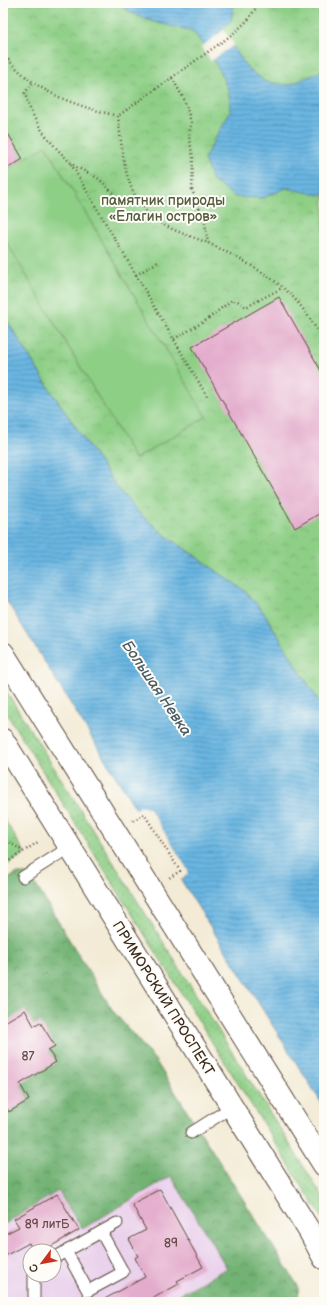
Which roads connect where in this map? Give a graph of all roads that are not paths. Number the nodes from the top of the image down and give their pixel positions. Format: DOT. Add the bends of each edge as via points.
graph roads {
  1 [pos="3,653"];
  2 [pos="3,740"];
  3 [pos="70,847"];
  4 [pos="23,877"];
  5 [pos="232,1107"];
  6 [pos="191,1133"];
  7 [pos="324,1165"];
  8 [pos="117,1223"];
  9 [pos="101,1232"];
  10 [pos="66,1252"];
  11 [pos="62,1254"];
  12 [pos="324,1258"];
  13 [pos="34,1283"];
  14 [pos="34,1302"];
  1 -- 7 [label="main road"];
  2 -- 3 [label="main road, ПРИМОРСКИЙ ПРОСПЕКТ"];
  3 -- 4 [label="lane"];
  3 -- 5 [label="main road, ПРИМОРСКИЙ ПРОСПЕКТ"];
  5 -- 6 [label="lane"];
  5 -- 12 [label="main road, ПРИМОРСКИЙ ПРОСПЕКТ"];
  8 -- 9 [label="lane"];
  9 -- 10 [label="lane"];
  9 -- 10 [label="lane" via="123,1272 88,1291"];
  10 -- 11 [label="lane"];
  13 -- 14 [label="lane"];
}
